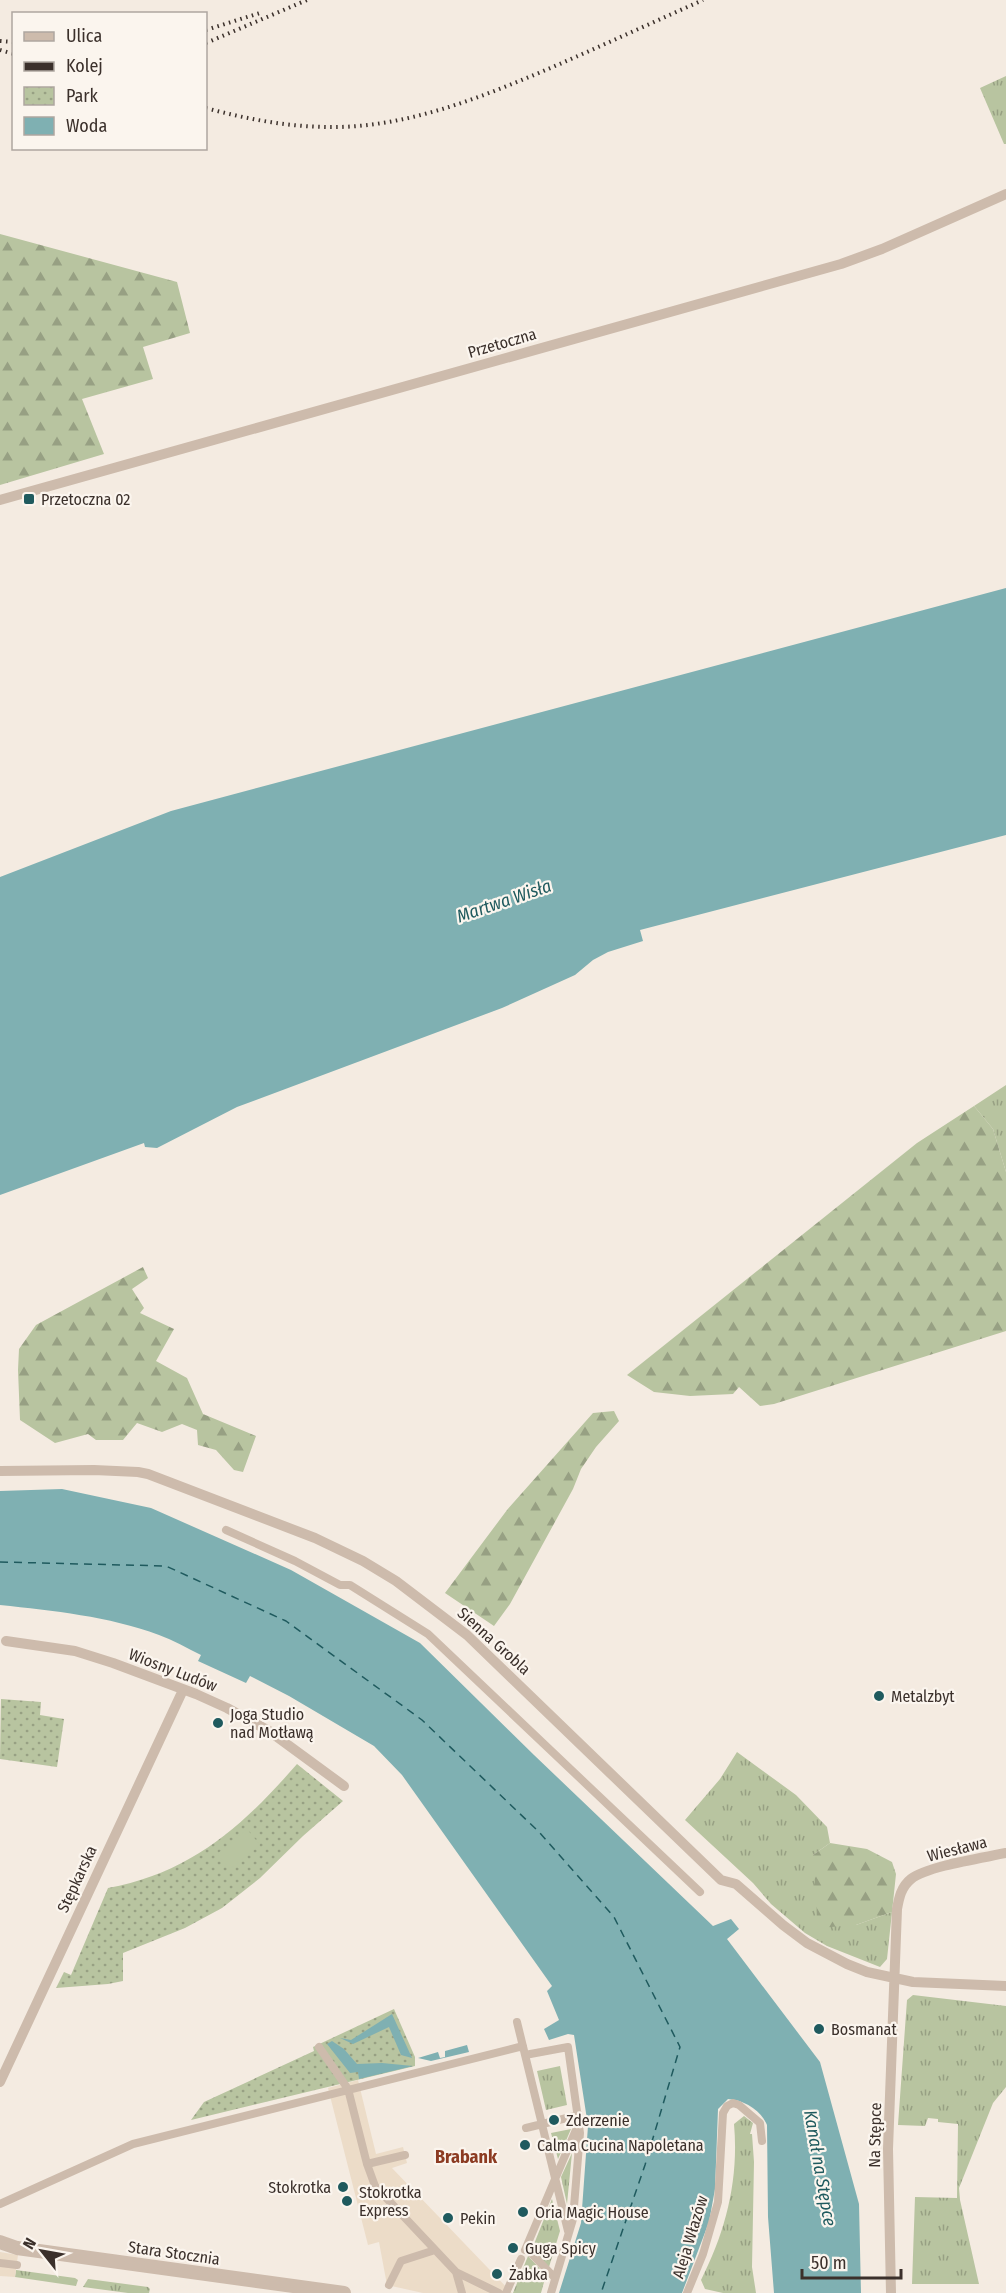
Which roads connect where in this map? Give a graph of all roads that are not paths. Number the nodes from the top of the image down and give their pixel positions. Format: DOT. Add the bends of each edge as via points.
graph roads {
  1 [pos="1006,194"];
  2 [pos="0,500"];
  3 [pos="0,1471"];
  4 [pos="226,1530"];
  5 [pos="6,1641"];
  6 [pos="183,1690"];
  7 [pos="344,1786"];
  8 [pos="1006,1853"];
  9 [pos="700,1892"];
  10 [pos="895,1978"];
  11 [pos="1006,1986"];
  12 [pos="517,2022"];
  13 [pos="319,2047"];
  14 [pos="524,2050"];
  15 [pos="0,2082"];
  16 [pos="348,2089"];
  17 [pos="579,2119"];
  18 [pos="542,2124"];
  19 [pos="526,2128"];
  20 [pos="762,2141"];
  21 [pos="405,2155"];
  22 [pos="367,2164"];
  23 [pos="555,2179"];
  24 [pos="0,2204"];
  25 [pos="569,2234"];
  26 [pos="0,2242"];
  27 [pos="435,2250"];
  28 [pos="521,2259"];
  29 [pos="0,2263"];
  30 [pos="17,2265"];
  31 [pos="456,2272"];
  32 [pos="555,2278"];
  33 [pos="389,2285"];
  34 [pos="344,2293"];
  35 [pos="462,2293"];
  36 [pos="499,2293"];
  37 [pos="506,2293"];
  38 [pos="551,2293"];
  39 [pos="687,2293"];
  40 [pos="891,2293"];
  1 -- 2 [label="street, Przetoczna" via="841,264"];
  3 -- 10 [label="street, Sienna Grobla" via="148,1474 315,1538 373,1567 467,1635 721,1880 736,1884 783,1925 834,1959"];
  4 -- 9 [label="street" via="340,1585 350,1585 428,1634"];
  5 -- 6 [label="street, Wiosny Ludów" via="75,1652"];
  6 -- 7 [label="street, Wiosny Ludów" via="268,1731"];
  6 -- 15 [label="street, Stępkarska"];
  8 -- 10 [label="street, Wiesława" via="924,1872 911,1879 900,1895 897,1909"];
  10 -- 11 [label="street, Sienna Grobla"];
  10 -- 40 [label="street, Na Stępce" via="888,2149"];
  12 -- 14 [label="street"];
  13 -- 16 [label="street"];
  14 -- 16 [label="street"];
  14 -- 17 [label="street" via="568,2047"];
  14 -- 18 [label="street"];
  16 -- 22 [label="street"];
  16 -- 24 [label="street" via="133,2144"];
  17 -- 18 [label="street"];
  17 -- 23 [label="street"];
  17 -- 25 [label="street"];
  18 -- 19 [label="street"];
  18 -- 23 [label="street"];
  20 -- 39 [label="street, Aleja Włazów" via="760,2123 739,2105 727,2106 723,2113 718,2202"];
  21 -- 22 [label="street"];
  22 -- 27 [label="street" via="375,2186"];
  23 -- 25 [label="street"];
  23 -- 32 [label="street" via="525,2249"];
  25 -- 32 [label="street"];
  26 -- 34 [label="street, Stara Stocznia" via="20,2248"];
  27 -- 31 [label="street"];
  27 -- 33 [label="street" via="401,2261"];
  28 -- 37 [label="street"];
  29 -- 30 [label="street"];
  31 -- 35 [label="street"];
  31 -- 36 [label="street"];
  32 -- 38 [label="street"];
}
